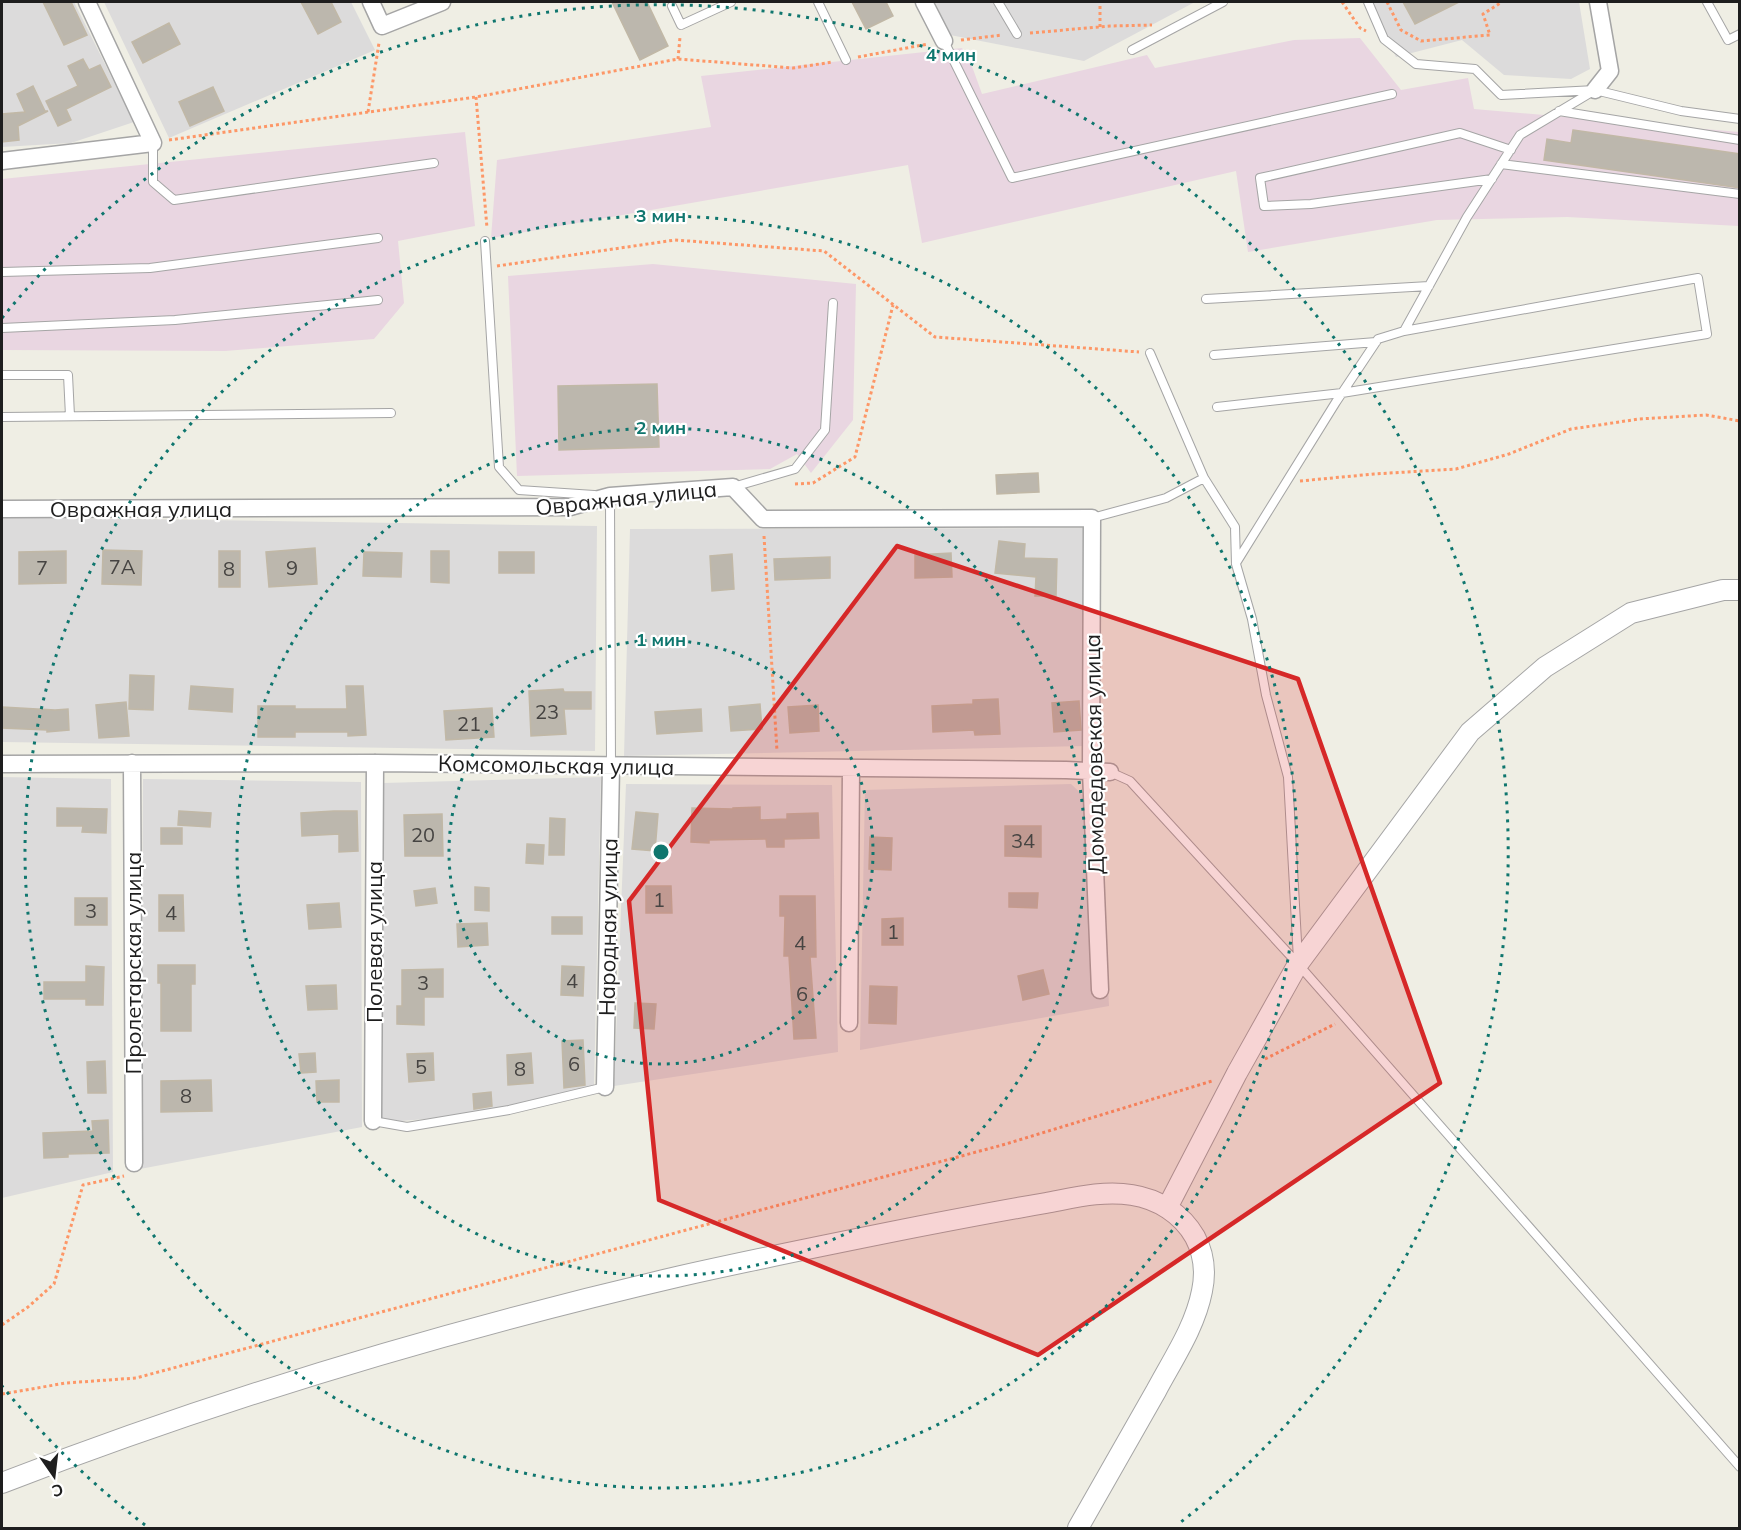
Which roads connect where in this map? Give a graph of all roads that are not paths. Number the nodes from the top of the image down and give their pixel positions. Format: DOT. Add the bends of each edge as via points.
graph roads {
  1 [pos="87,2"];
  2 [pos="371,2"];
  3 [pos="442,2"];
  4 [pos="731,2"];
  5 [pos="818,2"];
  6 [pos="924,2"];
  7 [pos="998,2"];
  8 [pos="1223,2"];
  9 [pos="1368,2"];
  10 [pos="1598,2"];
  11 [pos="1707,2"];
  12 [pos="674,3"];
  13 [pos="1017,34"];
  14 [pos="1740,34"];
  15 [pos="944,41"];
  16 [pos="1132,50"];
  17 [pos="846,60"];
  18 [pos="1595,90"];
  19 [pos="1392,94"];
  20 [pos="1559,111"];
  21 [pos="1740,119"];
  22 [pos="1740,140"];
  23 [pos="153,143"];
  24 [pos="1511,150"];
  25 [pos="2,161"];
  26 [pos="434,163"];
  27 [pos="1502,164"];
  28 [pos="1492,179"];
  29 [pos="1740,194"];
  30 [pos="378,238"];
  31 [pos="485,241"];
  32 [pos="2,272"];
  33 [pos="1429,285"];
  34 [pos="1206,299"];
  35 [pos="378,300"];
  36 [pos="833,303"];
  37 [pos="2,328"];
  38 [pos="1404,331"];
  39 [pos="1376,342"];
  40 [pos="1150,353"];
  41 [pos="1214,355"];
  42 [pos="2,375"];
  43 [pos="1342,393"];
  44 [pos="1217,407"];
  45 [pos="390,413"];
  46 [pos="70,416"];
  47 [pos="2,417"];
  48 [pos="1204,478"];
  49 [pos="733,487"];
  50 [pos="610,496"];
  51 [pos="2,509"];
  52 [pos="1092,518"];
  53 [pos="1236,564"];
  54 [pos="1740,590"];
  55 [pos="375,763"];
  56 [pos="2,764"];
  57 [pos="132,764"];
  58 [pos="610,766"];
  59 [pos="851,768"];
  60 [pos="1091,771"];
  61 [pos="1110,772"];
  62 [pos="1298,964"];
  63 [pos="1100,990"];
  64 [pos="849,1023"];
  65 [pos="605,1087"];
  66 [pos="373,1121"];
  67 [pos="134,1163"];
  68 [pos="1167,1208"];
  69 [pos="1740,1467"];
  70 [pos="2,1483"];
  71 [pos="1078,1528"];
  1 -- 23 [label="street"];
  2 -- 3 [label="street" via="382,26"];
  4 -- 12 [label="lane" via="681,26"];
  5 -- 17 [label="lane"];
  6 -- 15 [label="street"];
  7 -- 13 [label="lane"];
  8 -- 16 [label="lane"];
  9 -- 18 [label="lane" via="1384,39 1416,64 1475,69 1501,95"];
  10 -- 18 [label="street" via="1610,71"];
  11 -- 14 [label="lane" via="1728,40"];
  15 -- 19 [label="lane" via="1012,178"];
  18 -- 20 [label="lane"];
  18 -- 21 [label="lane" via="1681,111"];
  20 -- 22 [label="lane"];
  20 -- 24 [label="lane" via="1520,135"];
  23 -- 25 [label="street"];
  23 -- 26 [label="lane" via="153,182 174,200"];
  24 -- 27 [label="lane"];
  24 -- 28 [label="lane" via="1460,133 1260,178 1264,206 1311,204"];
  27 -- 28 [label="lane"];
  27 -- 29 [label="lane"];
  28 -- 33 [label="lane"];
  30 -- 32 [label="lane" via="150,268"];
  31 -- 50 [label="lane" via="499,467 519,490"];
  33 -- 34 [label="lane"];
  33 -- 38 [label="lane"];
  35 -- 37 [label="lane" via="175,320"];
  36 -- 49 [label="lane" via="825,430 795,469"];
  38 -- 39 [label="lane"];
  38 -- 43 [label="lane" via="1698,278 1707,334"];
  39 -- 41 [label="lane"];
  39 -- 43 [label="lane"];
  40 -- 48 [label="lane"];
  42 -- 46 [label="lane" via="68,375"];
  43 -- 44 [label="lane"];
  43 -- 53 [label="lane"];
  45 -- 46 [label="lane"];
  46 -- 47 [label="lane"];
  48 -- 52 [label="lane" via="1166,498"];
  48 -- 53 [label="lane" via="1235,527"];
  49 -- 50 [label="street, Овражная улица"];
  49 -- 52 [label="street, Овражная улица" via="763,519"];
  50 -- 51 [label="street, Овражная улица" via="559,508"];
  50 -- 58 [label="lane"];
  52 -- 60 [label="street, Домодедовская улица"];
  53 -- 62 [label="lane" via="1288,777"];
  54 -- 62 [label="street" via="1723,590 1631,613 1545,667 1470,732"];
  55 -- 57 [label="street, Комсомольская улица"];
  55 -- 58 [label="street, Комсомольская улица"];
  55 -- 66 [label="street, Полевая улица"];
  56 -- 57 [label="street, Комсомольская улица"];
  57 -- 67 [label="street, Пролетарская улица"];
  58 -- 59 [label="street, Комсомольская улица"];
  58 -- 65 [label="street, Народная улица"];
  59 -- 60 [label="street, Комсомольская улица"];
  59 -- 64 [label="street"];
  60 -- 61 [label="street, Комсомольская улица"];
  60 -- 63 [label="street, Домодедовская улица"];
  61 -- 62 [label="lane" via="1130,781"];
  62 -- 68 [label="street"];
  62 -- 69 [label="lane"];
  65 -- 66 [label="lane" via="509,1110 406,1126"];
  68 -- 70 [label="street" via="1134,1195 1088,1196 681,1276 358,1362 140,1432"];
  68 -- 71 [label="street" via="1185,1223 1199,1247 1204,1270 1200,1301 1180,1347"];
}
